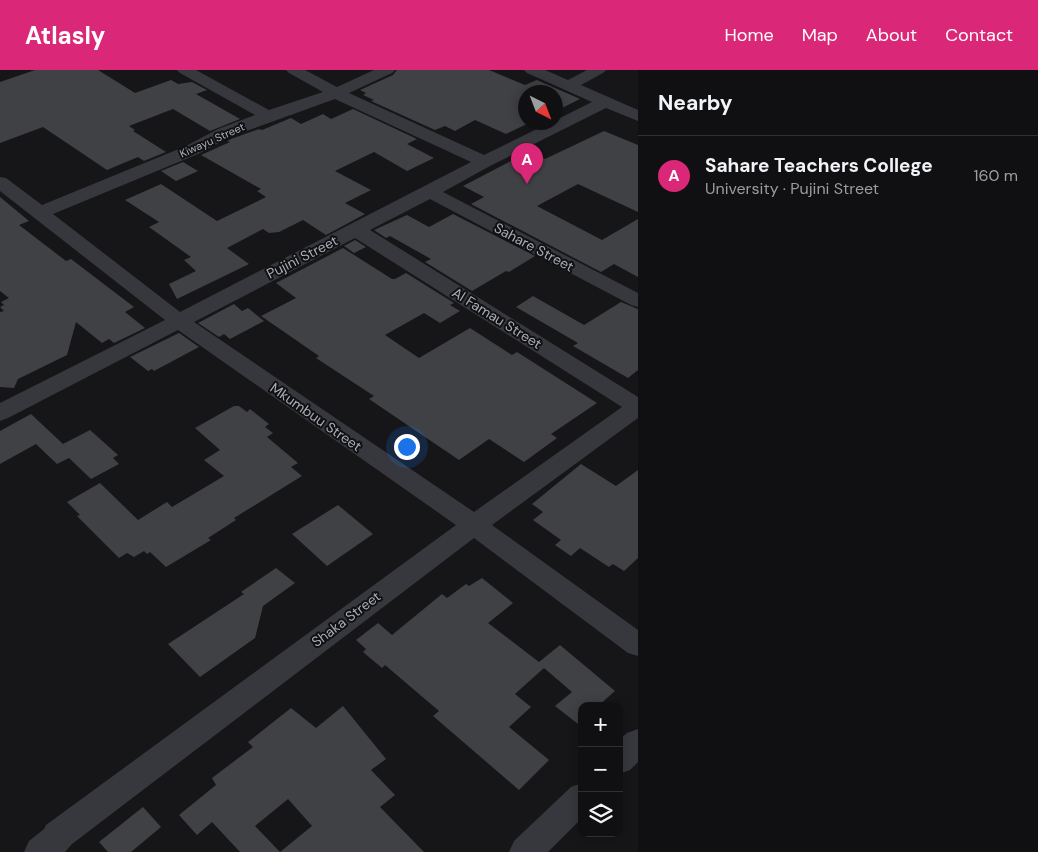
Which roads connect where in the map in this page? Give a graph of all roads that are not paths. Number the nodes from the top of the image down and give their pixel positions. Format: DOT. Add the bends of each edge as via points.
graph roads {
  1 [pos="185,70"];
  2 [pos="294,70"];
  3 [pos="387,70"];
  4 [pos="532,70"];
  5 [pos="598,70"];
  6 [pos="570,85"];
  7 [pos="336,93"];
  8 [pos="605,102"];
  9 [pos="268,116"];
  10 [pos="638,116"];
  11 [pos="484,162"];
  12 [pos="0,182"];
  13 [pos="430,192"];
  14 [pos="39,213"];
  15 [pos="356,230"];
  16 [pos="638,301"];
  17 [pos="178,320"];
  18 [pos="638,407"];
  19 [pos="0,413"];
  20 [pos="475,526"];
  21 [pos="638,645"];
  22 [pos="638,742"];
  23 [pos="623,756"];
  24 [pos="578,800"];
  25 [pos="52,842"];
  26 [pos="525,852"];
  1 -- 9 [label="street"];
  2 -- 7 [label="street"];
  3 -- 7 [label="street, Kiwayu Street"];
  4 -- 6 [label="street"];
  5 -- 6 [label="street"];
  6 -- 8 [label="street"];
  7 -- 9 [label="street, Kiwayu Street"];
  7 -- 11 [label="street"];
  8 -- 10 [label="street"];
  8 -- 11 [label="street, Pujini Street"];
  9 -- 14 [label="street, Kiwayu Street"];
  11 -- 13 [label="street, Pujini Street"];
  12 -- 14 [label="street, Mkumbuu Street"];
  13 -- 15 [label="street, Pujini Street"];
  13 -- 16 [label="street, Sahare Street"];
  14 -- 17 [label="street, Mkumbuu Street"];
  15 -- 17 [label="street, Pujini Street"];
  15 -- 18 [label="street, Al Famau Street"];
  17 -- 19 [label="street, Pujini Street"];
  17 -- 20 [label="street, Mkumbuu Street"];
  18 -- 20 [label="street, Shaka Street"];
  20 -- 21 [label="street, Mkumbuu Street"];
  20 -- 25 [label="street, Shaka Street" via="366,604"];
  22 -- 23 [label="street"];
  24 -- 26 [label="street"];
}
